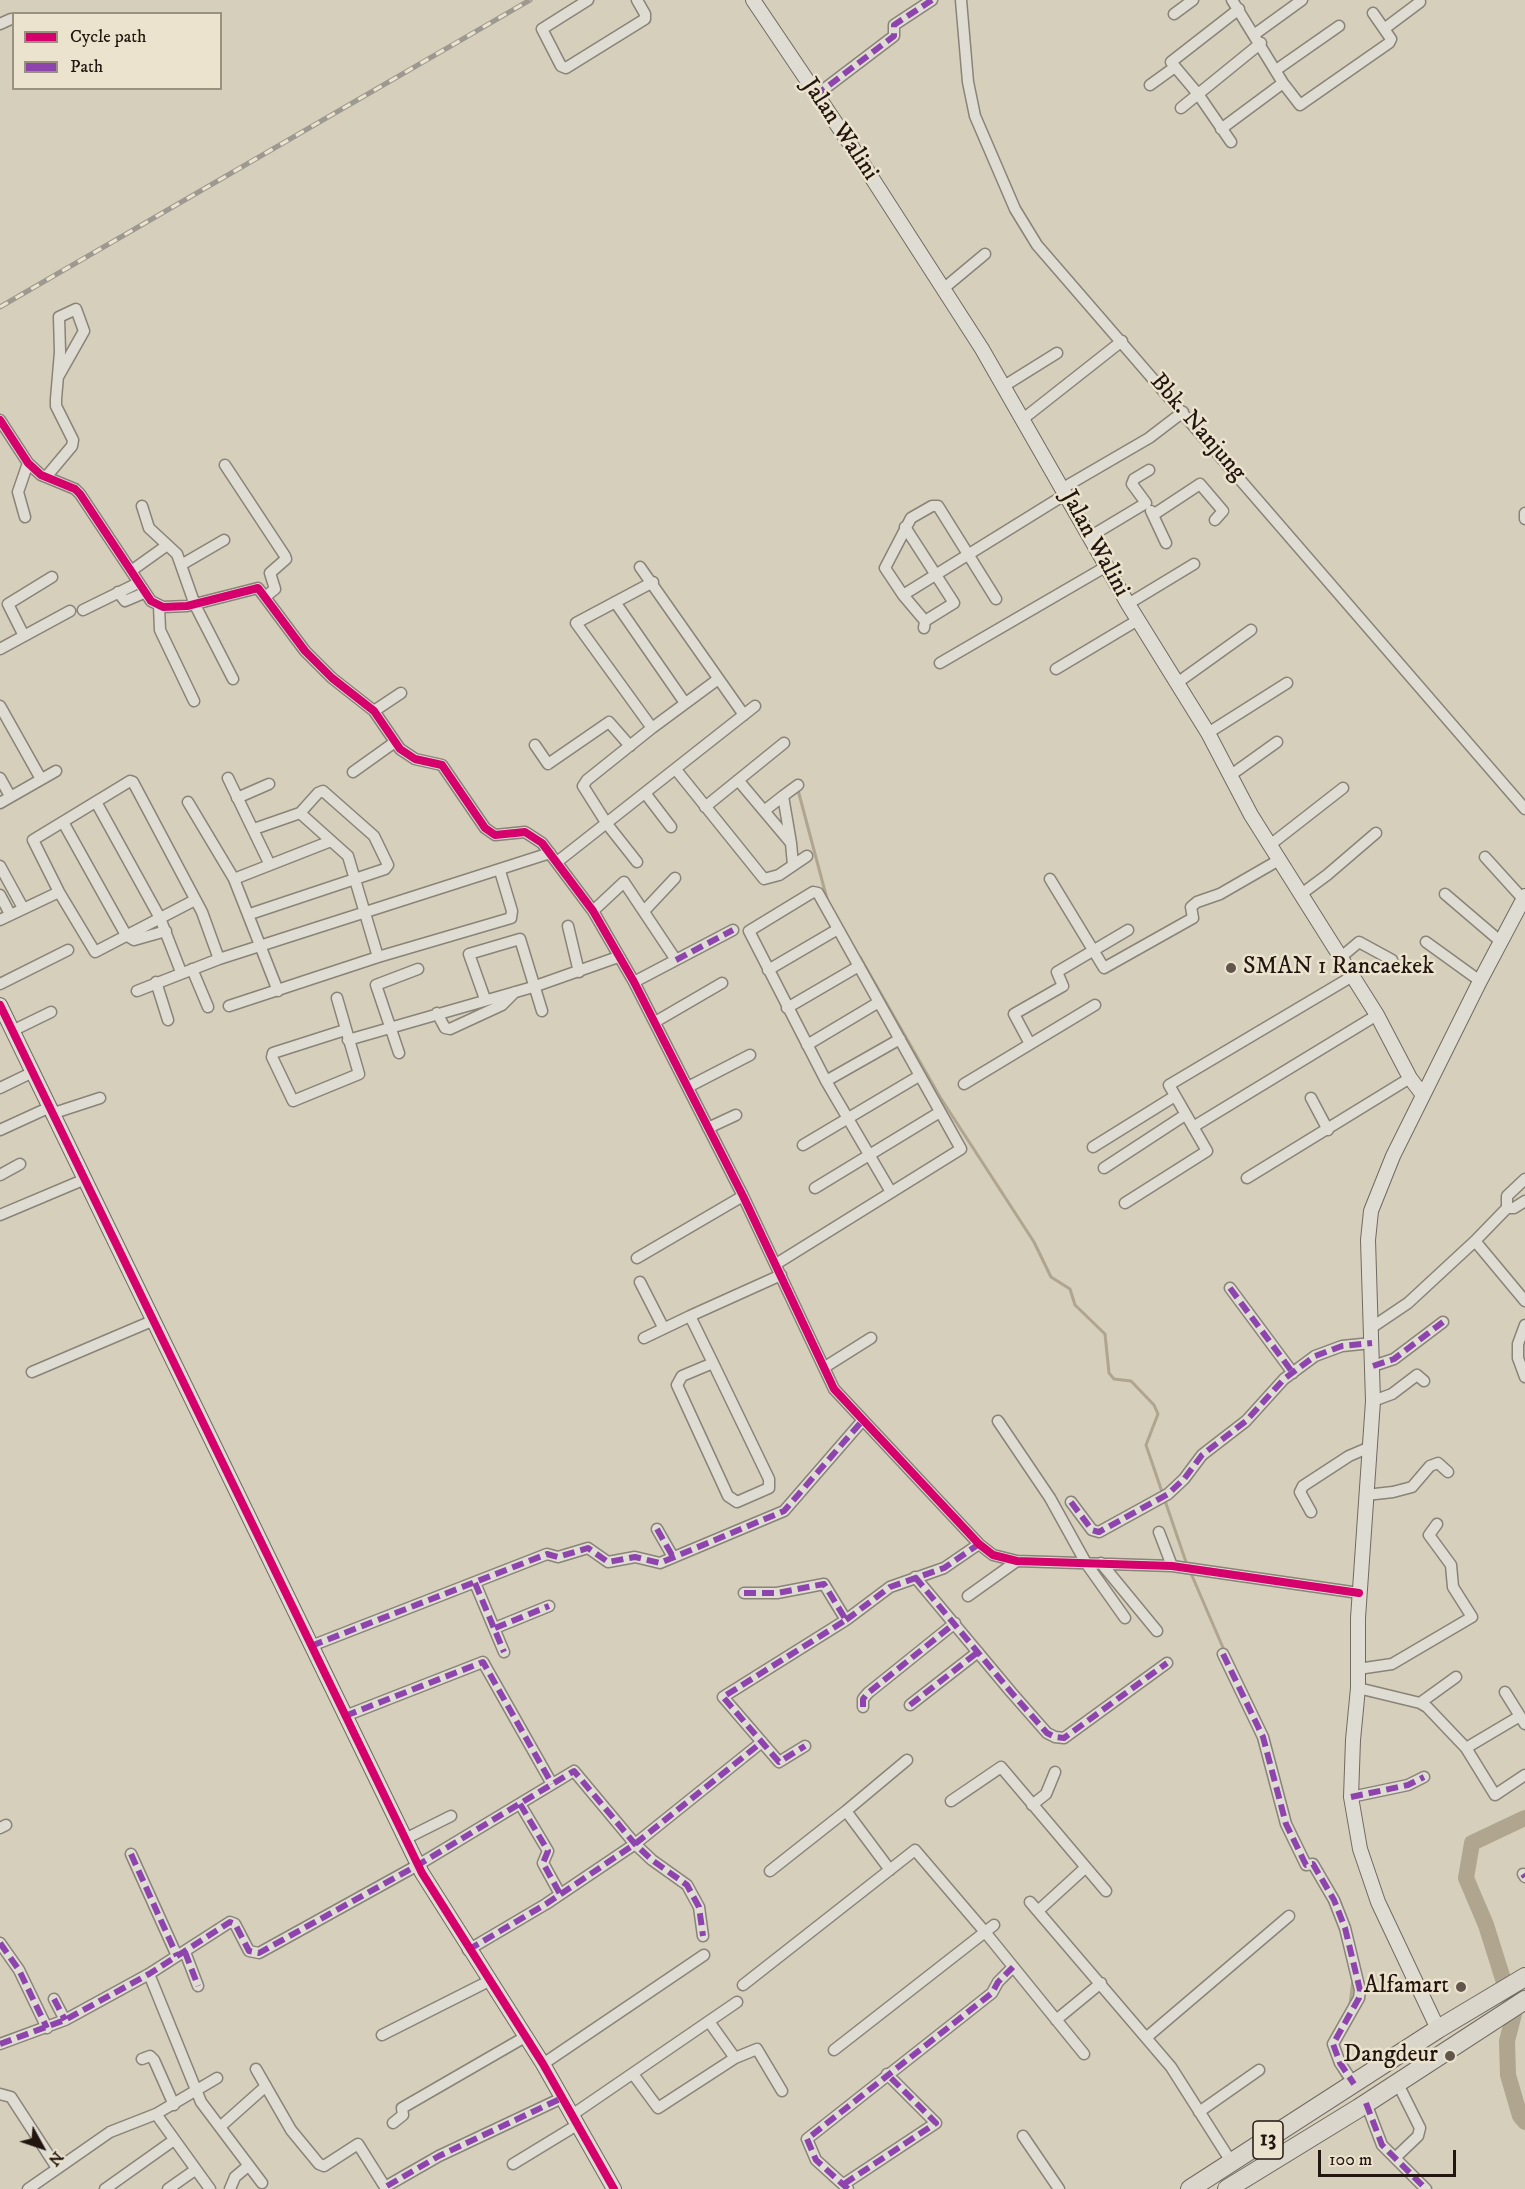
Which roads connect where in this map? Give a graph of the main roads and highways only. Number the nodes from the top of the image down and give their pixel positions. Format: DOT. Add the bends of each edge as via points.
graph roads {
  1 [pos="1525,1977"];
  2 [pos="1525,2000"];
  3 [pos="1190,2189"];
  4 [pos="1227,2189"];
  1 -- 3 [label="highway, 13"];
  2 -- 4 [label="highway, 13"];
}
